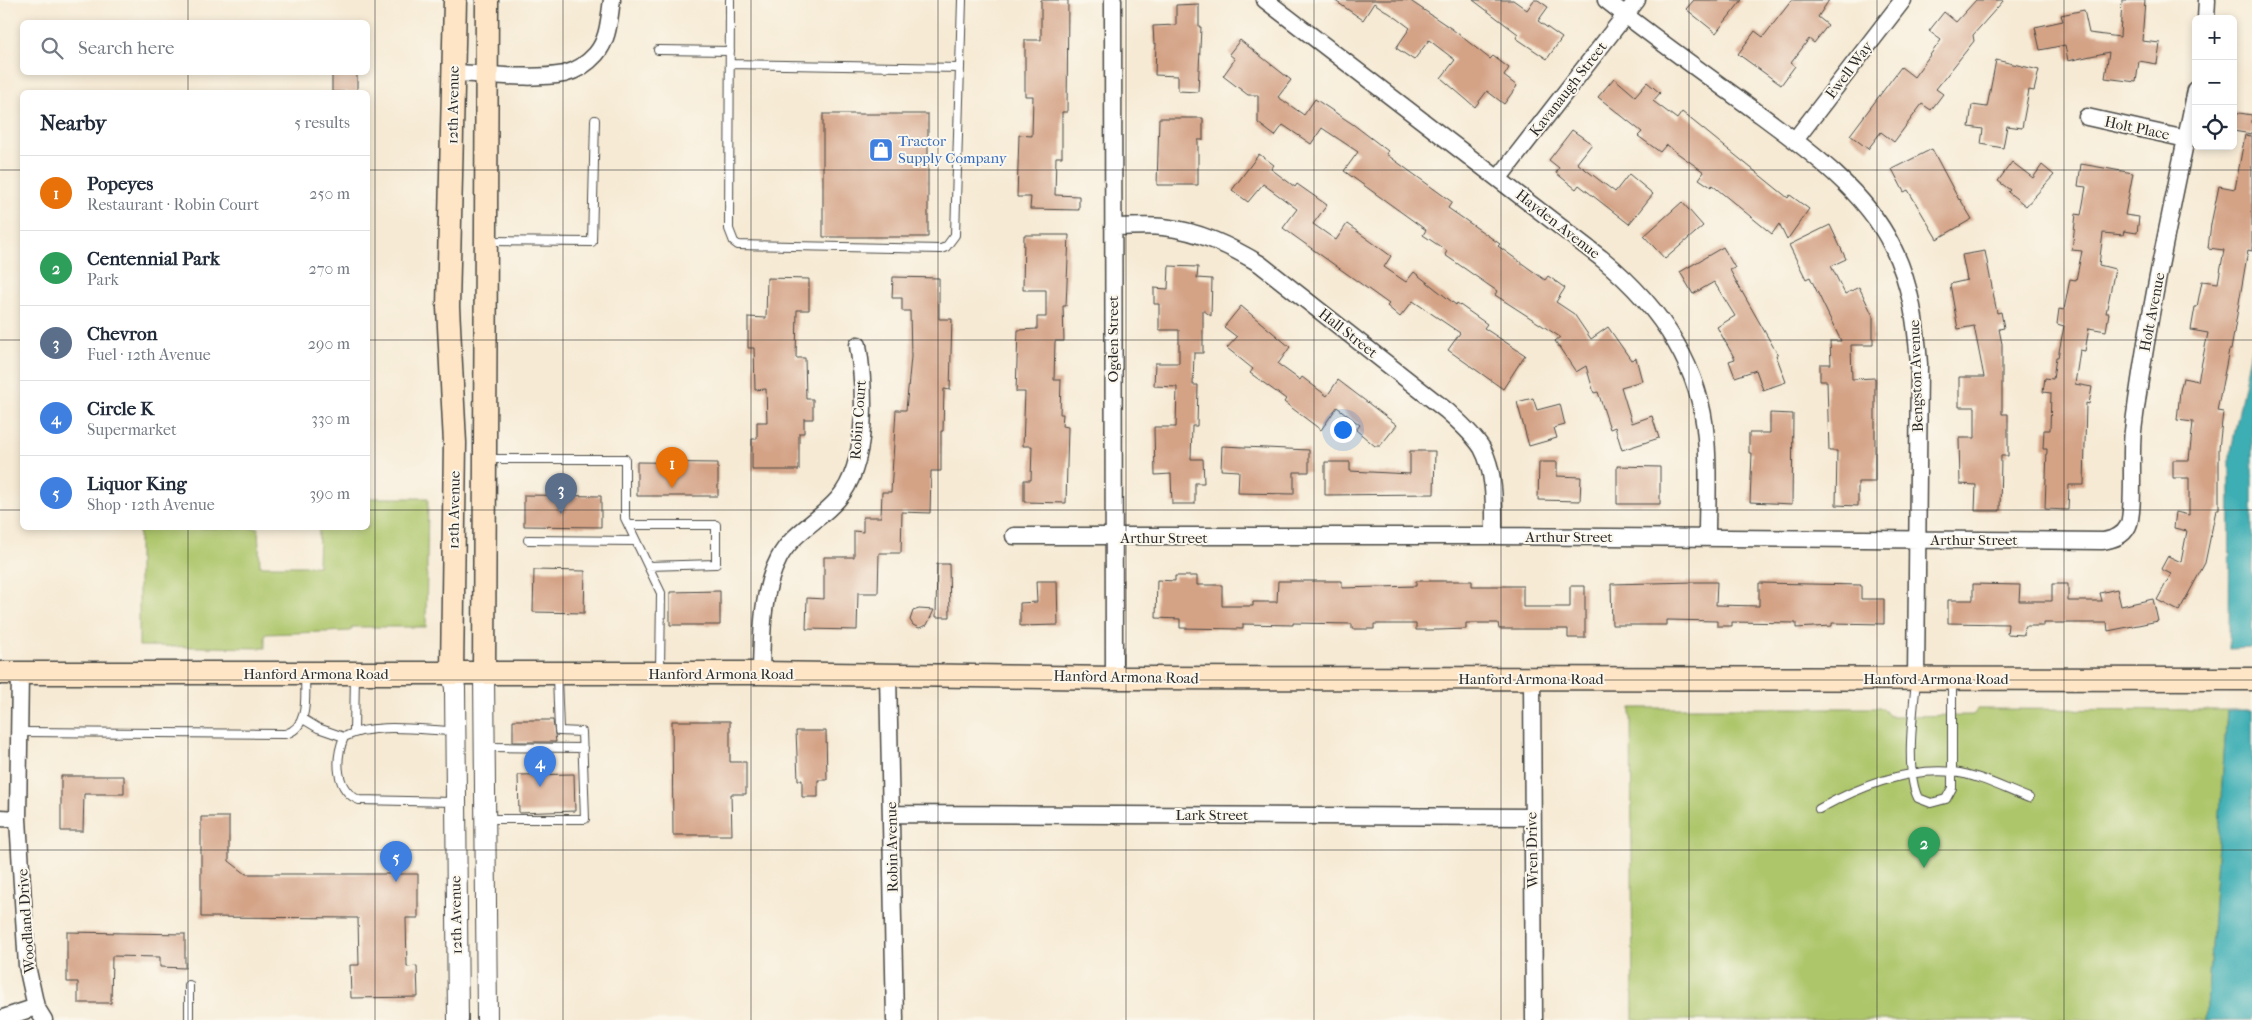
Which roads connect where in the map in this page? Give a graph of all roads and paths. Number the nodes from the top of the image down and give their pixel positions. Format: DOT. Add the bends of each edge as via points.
graph roads {
  1 [pos="455,0"];
  2 [pos="487,0"];
  3 [pos="612,0"];
  4 [pos="730,0"];
  5 [pos="962,0"];
  6 [pos="1113,0"];
  7 [pos="1265,0"];
  8 [pos="1606,0"];
  9 [pos="1637,0"];
  10 [pos="1903,0"];
  11 [pos="2207,0"];
  12 [pos="1625,15"];
  13 [pos="2206,15"];
  14 [pos="658,50"];
  15 [pos="730,51"];
  16 [pos="730,64"];
  17 [pos="960,68"];
  18 [pos="453,73"];
  19 [pos="488,74"];
  20 [pos="2193,105"];
  21 [pos="2087,117"];
  22 [pos="595,120"];
  23 [pos="2186,139"];
  24 [pos="1795,140"];
  25 [pos="1498,178"];
  26 [pos="1113,227"];
  27 [pos="486,241"];
  28 [pos="858,346"];
  29 [pos="486,459"];
  30 [pos="629,525"];
  31 [pos="2122,534"];
  32 [pos="1014,536"];
  33 [pos="1494,536"];
  34 [pos="1707,537"];
  35 [pos="1114,538"];
  36 [pos="528,540"];
  37 [pos="1918,540"];
  38 [pos="636,541"];
  39 [pos="648,566"];
  40 [pos="10,673"];
  41 [pos="452,673"];
  42 [pos="484,673"];
  43 [pos="557,673"];
  44 [pos="761,673"];
  45 [pos="305,674"];
  46 [pos="355,674"];
  47 [pos="660,674"];
  48 [pos="888,674"];
  49 [pos="1114,678"];
  50 [pos="1532,679"];
  51 [pos="1916,679"];
  52 [pos="1952,679"];
  53 [pos="2252,679"];
  54 [pos="303,719"];
  55 [pos="454,731"];
  56 [pos="20,732"];
  57 [pos="354,732"];
  58 [pos="344,737"];
  59 [pos="484,747"];
  60 [pos="583,748"];
  61 [pos="1953,772"];
  62 [pos="1912,773"];
  63 [pos="2029,798"];
  64 [pos="454,802"];
  65 [pos="1819,809"];
  66 [pos="892,814"];
  67 [pos="1531,817"];
  68 [pos="0,818"];
  69 [pos="18,818"];
  70 [pos="485,819"];
  71 [pos="190,985"];
  72 [pos="40,1013"];
  73 [pos="0,1019"];
  74 [pos="190,1020"];
  75 [pos="458,1020"];
  76 [pos="487,1020"];
  77 [pos="895,1020"];
  78 [pos="1534,1020"];
  1 -- 18 [label="main road, 12th Avenue"];
  2 -- 19 [label="main road, 12th Avenue"];
  3 -- 19 [label="street" via="607,33 597,53 582,67 565,74"];
  4 -- 15 [label="lane"];
  5 -- 17 [label="lane"];
  6 -- 26 [label="street, Ogden Street"];
  7 -- 25 [label="street, Hayden Avenue"];
  8 -- 12 [label="street, Bengston Avenue"];
  9 -- 12 [label="street, Kavanaugh Street"];
  10 -- 24 [label="street, Ewell Way"];
  11 -- 13 [label="street"];
  12 -- 24 [label="street, Bengston Avenue"];
  12 -- 25 [label="street, Kavanaugh Street"];
  14 -- 15 [label="lane"];
  15 -- 16 [label="lane"];
  16 -- 17 [label="lane"];
  16 -- 17 [label="lane" via="730,229 738,245 946,247 955,235"];
  18 -- 19 [label="street"];
  18 -- 41 [label="main road, 12th Avenue" via="448,307 455,443"];
  19 -- 27 [label="main road, 12th Avenue"];
  20 -- 23 [label="street, Holt Avenue"];
  21 -- 23 [label="street, Holt Place"];
  22 -- 27 [label="lane" via="592,242"];
  23 -- 31 [label="street, Holt Avenue" via="2141,370 2131,455 2130,518"];
  24 -- 37 [label="street, Bengston Avenue" via="1859,197 1892,246 1904,274 1916,320 1918,346"];
  25 -- 34 [label="street, Hayden Avenue" via="1626,279 1670,332 1690,369 1702,406 1706,438"];
  26 -- 33 [label="street, Hall Street" via="1164,227 1205,236 1231,246 1260,264 1447,411 1482,449 1491,478"];
  26 -- 35 [label="street, Ogden Street"];
  27 -- 29 [label="main road, 12th Avenue"];
  28 -- 44 [label="street, Robin Court" via="863,376 856,466 838,499 790,540 778,559 764,611"];
  29 -- 30 [label="lane" via="624,458 625,518"];
  29 -- 42 [label="main road, 12th Avenue"];
  30 -- 38 [label="lane"];
  30 -- 39 [label="lane" via="716,525 716,564"];
  31 -- 37 [label="street, Arthur Street" via="2103,541"];
  32 -- 35 [label="street, Arthur Street"];
  33 -- 34 [label="street, Arthur Street"];
  33 -- 35 [label="street, Arthur Street"];
  34 -- 37 [label="street, Arthur Street"];
  35 -- 49 [label="street, Ogden Street"];
  36 -- 38 [label="lane"];
  37 -- 51 [label="street, Bengston Avenue"];
  38 -- 39 [label="lane"];
  39 -- 47 [label="lane" via="661,593"];
  40 -- 45 [label="main road, Hanford Armona Road"];
  40 -- 56 [label="street, Woodland Drive"];
  41 -- 42 [label="main road, Hanford Armona Road"];
  41 -- 46 [label="main road, Hanford Armona Road"];
  41 -- 55 [label="street, 12th Avenue"];
  42 -- 43 [label="main road, Hanford Armona Road"];
  42 -- 59 [label="street, 12th Avenue"];
  43 -- 47 [label="main road, Hanford Armona Road"];
  43 -- 60 [label="lane" via="559,731 582,732"];
  44 -- 47 [label="main road, Hanford Armona Road"];
  44 -- 48 [label="main road, Hanford Armona Road"];
  45 -- 46 [label="main road, Hanford Armona Road"];
  45 -- 54 [label="lane"];
  46 -- 57 [label="lane"];
  48 -- 49 [label="main road, Hanford Armona Road"];
  48 -- 66 [label="street, Robin Avenue"];
  49 -- 50 [label="main road, Hanford Armona Road"];
  50 -- 51 [label="main road, Hanford Armona Road"];
  50 -- 67 [label="street, Wren Drive"];
  51 -- 52 [label="main road, Hanford Armona Road"];
  51 -- 62 [label="lane"];
  52 -- 53 [label="main road, Hanford Armona Road"];
  52 -- 61 [label="lane"];
  54 -- 56 [label="lane" via="299,728 285,734"];
  54 -- 58 [label="lane"];
  55 -- 57 [label="lane" via="370,729"];
  55 -- 64 [label="street, 12th Avenue"];
  56 -- 69 [label="street, Woodland Drive"];
  57 -- 58 [label="lane"];
  58 -- 64 [label="lane" via="340,748 340,777 350,796 359,800"];
  59 -- 60 [label="lane"];
  59 -- 70 [label="street, 12th Avenue"];
  60 -- 70 [label="lane" via="585,819"];
  61 -- 62 [label="lane"];
  61 -- 62 [label="lane" via="1952,788 1946,799 1931,804 1918,798 1912,786"];
  61 -- 63 [label="lane" via="1973,776"];
  62 -- 65 [label="lane" via="1842,797"];
  64 -- 75 [label="street, 12th Avenue"];
  66 -- 67 [label="street, Lark Street"];
  66 -- 77 [label="street, Robin Avenue"];
  67 -- 78 [label="street, Wren Drive"];
  68 -- 69 [label="street"];
  69 -- 72 [label="street, Woodland Drive" via="27,966"];
  70 -- 76 [label="street, 12th Avenue"];
  71 -- 74 [label="lane"];
  72 -- 73 [label="street"];
}
